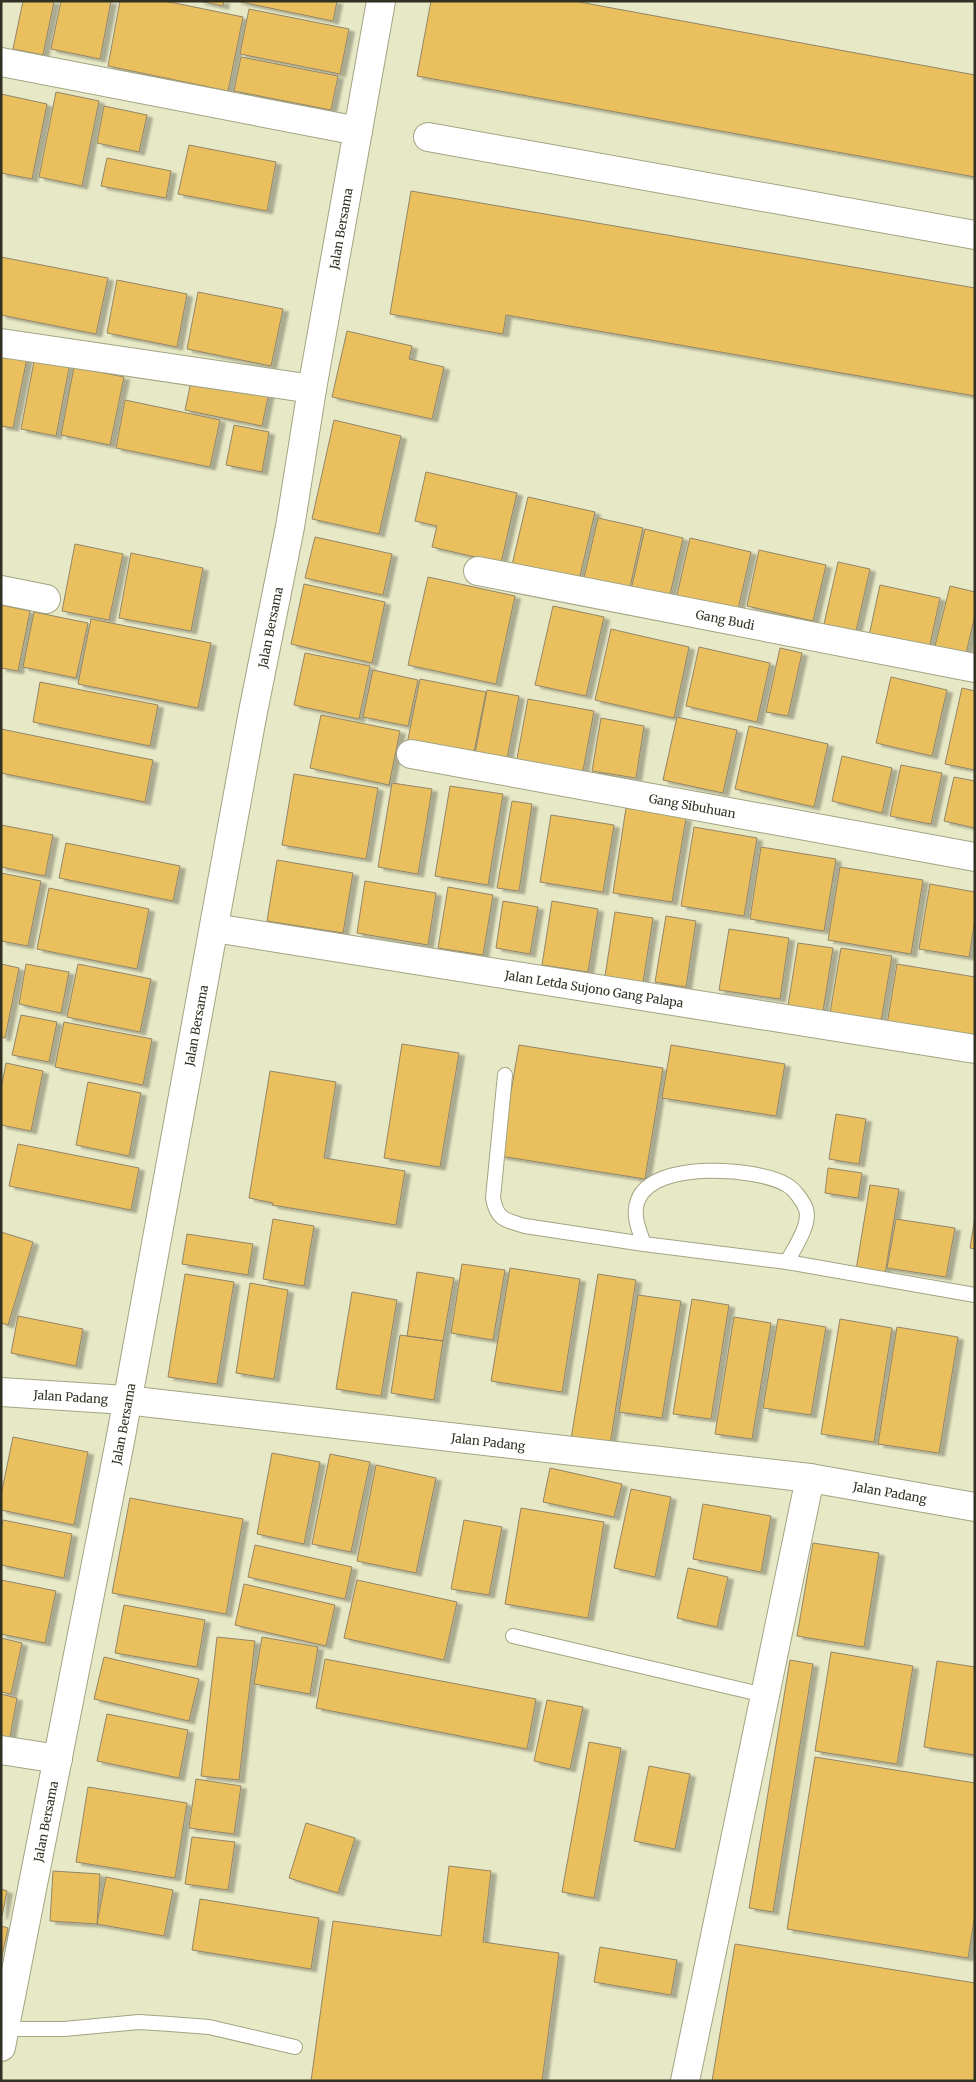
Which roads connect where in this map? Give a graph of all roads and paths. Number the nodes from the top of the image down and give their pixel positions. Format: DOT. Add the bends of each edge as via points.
graph roads {
  1 [pos="381,1"];
  2 [pos="1,62"];
  3 [pos="358,130"];
  4 [pos="428,137"];
  5 [pos="975,235"];
  6 [pos="1,343"];
  7 [pos="312,389"];
  8 [pos="478,571"];
  9 [pos="1,590"];
  10 [pos="46,599"];
  11 [pos="975,668"];
  12 [pos="411,754"];
  13 [pos="975,857"];
  14 [pos="214,928"];
  15 [pos="975,1049"];
  16 [pos="505,1075"];
  17 [pos="644,1244"];
  18 [pos="787,1262"];
  19 [pos="975,1295"];
  20 [pos="1,1392"];
  21 [pos="126,1400"];
  22 [pos="810,1478"];
  23 [pos="975,1507"];
  24 [pos="513,1636"];
  25 [pos="764,1695"];
  26 [pos="1,1750"];
  27 [pos="58,1759"];
  28 [pos="3,2038"];
  29 [pos="295,2047"];
  30 [pos="685,2081"];
  1 -- 3 [label="street, Jalan Bersama"];
  2 -- 3 [label="street"];
  3 -- 7 [label="street, Jalan Bersama"];
  4 -- 5 [label="street"];
  6 -- 7 [label="street"];
  7 -- 14 [label="street, Jalan Bersama" via="290,527"];
  8 -- 11 [label="street, Gang Budi"];
  9 -- 10 [label="street"];
  12 -- 13 [label="street, Gang Sibuhuan"];
  14 -- 15 [label="street, Jalan Letda Sujono Gang Palapa"];
  14 -- 21 [label="street, Jalan Bersama"];
  16 -- 17 [label="lane" via="492,1198 495,1211 506,1220 525,1226"];
  17 -- 18 [label="lane"];
  17 -- 18 [label="lane" via="635,1218 642,1190 660,1178 677,1174 713,1171 746,1174 788,1185 806,1209 807,1221"];
  18 -- 19 [label="lane"];
  20 -- 21 [label="street, Jalan Padang"];
  21 -- 22 [label="street, Jalan Padang"];
  21 -- 27 [label="street, Jalan Bersama"];
  22 -- 23 [label="street, Jalan Padang"];
  22 -- 25 [label="street"];
  24 -- 25 [label="lane"];
  25 -- 30 [label="street"];
  26 -- 27 [label="street"];
  27 -- 28 [label="street, Jalan Bersama"];
  28 -- 29 [label="lane" via="139,2022 209,2028"];
}
